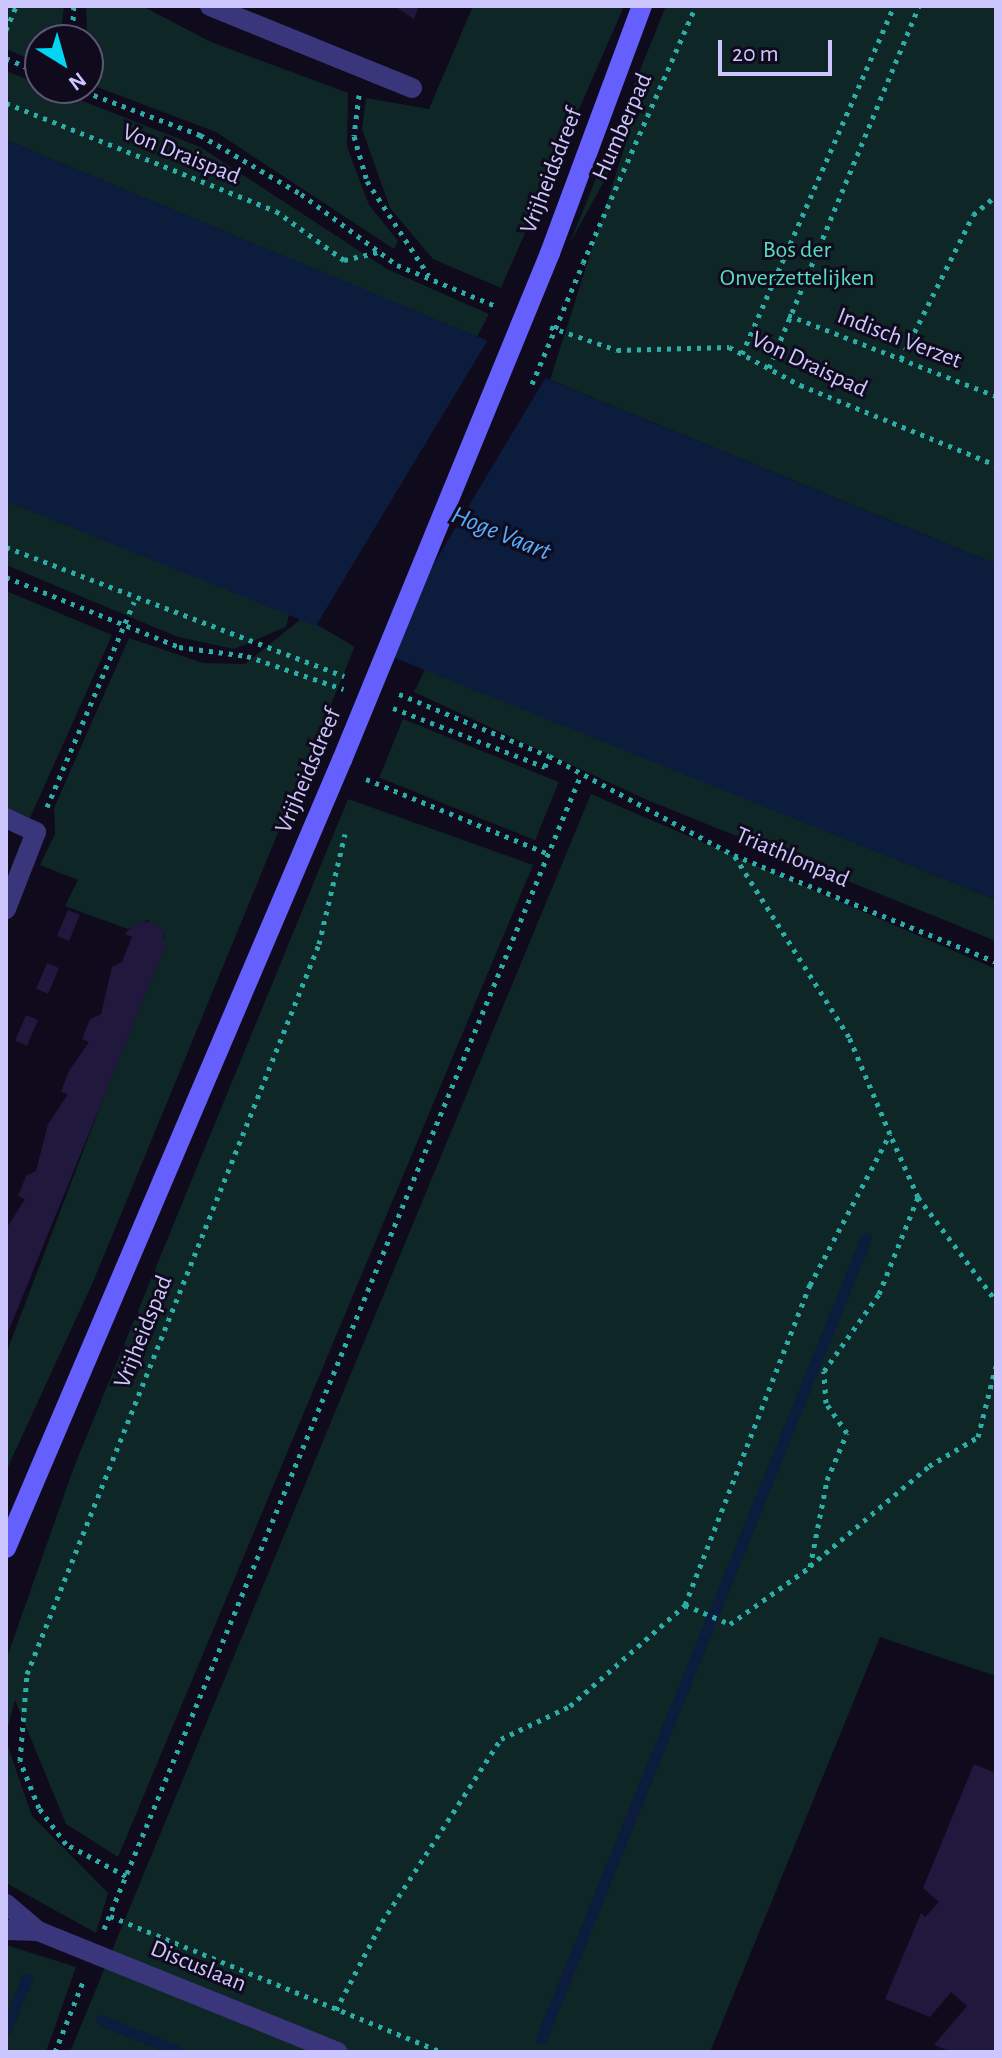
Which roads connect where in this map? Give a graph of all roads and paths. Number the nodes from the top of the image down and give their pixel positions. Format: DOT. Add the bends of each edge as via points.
graph roads {
  1 [pos="16,6"];
  2 [pos="210,6"];
  3 [pos="642,6"];
  4 [pos="696,6"];
  5 [pos="894,6"];
  6 [pos="919,6"];
  7 [pos="6,30"];
  8 [pos="367,70"];
  9 [pos="412,88"];
  10 [pos="104,99"];
  11 [pos="6,103"];
  12 [pos="996,196"];
  13 [pos="378,252"];
  14 [pos="583,263"];
  15 [pos="429,277"];
  16 [pos="504,309"];
  17 [pos="788,315"];
  18 [pos="533,320"];
  19 [pos="742,354"];
  20 [pos="901,359"];
  21 [pos="769,368"];
  22 [pos="996,396"];
  23 [pos="996,465"];
  24 [pos="6,547"];
  25 [pos="6,577"];
  26 [pos="134,602"];
  27 [pos="124,625"];
  28 [pos="360,681"];
  29 [pos="387,690"];
  30 [pos="355,694"];
  31 [pos="384,705"];
  32 [pos="549,756"];
  33 [pos="370,764"];
  34 [pos="580,777"];
  35 [pos="365,779"];
  36 [pos="360,794"];
  37 [pos="6,818"];
  38 [pos="349,824"];
  39 [pos="36,832"];
  40 [pos="546,853"];
  41 [pos="734,855"];
  42 [pos="6,909"];
  43 [pos="996,962"];
  44 [pos="890,1134"];
  45 [pos="918,1197"];
  46 [pos="996,1301"];
  47 [pos="996,1366"];
  48 [pos="6,1548"];
  49 [pos="810,1567"];
  50 [pos="685,1605"];
  51 [pos="6,1904"];
  52 [pos="110,1916"];
  53 [pos="6,1930"];
  54 [pos="38,1931"];
  55 [pos="336,2010"];
  56 [pos="338,2052"];
  57 [pos="441,2052"];
  1 -- 7 [label="path"];
  2 -- 8 [label="street"];
  3 -- 48 [label="main road, Vrijheidsdreef, bridge" via="550,253 342,760"];
  4 -- 14 [label="path, Humberpad"];
  5 -- 19 [label="path"];
  6 -- 17 [label="path"];
  8 -- 9 [label="street"];
  8 -- 15 [label="path" via="355,121 360,161 384,212"];
  10 -- 13 [label="path, Von Draispad" via="200,135"];
  11 -- 13 [label="path, Von Draispad" via="276,211 344,260"];
  12 -- 20 [label="path" via="973,215"];
  13 -- 15 [label="path, Von Draispad"];
  15 -- 16 [label="path, Von Draispad"];
  17 -- 20 [label="path, Indisch Verzet"];
  17 -- 21 [label="path"];
  18 -- 19 [label="path, Von Draispad" via="617,350 729,347"];
  19 -- 21 [label="path, Von Draispad"];
  20 -- 22 [label="path, Indisch Verzet"];
  21 -- 23 [label="path, Von Draispad"];
  24 -- 26 [label="path"];
  25 -- 27 [label="path"];
  26 -- 27 [label="path"];
  26 -- 28 [label="path"];
  27 -- 30 [label="path"];
  27 -- 39 [label="path"];
  29 -- 32 [label="path, Triathlonpad"];
  31 -- 32 [label="path" via="545,767"];
  32 -- 34 [label="path, Triathlonpad"];
  33 -- 35 [label="path"];
  34 -- 40 [label="path"];
  34 -- 41 [label="path, Triathlonpad"];
  35 -- 36 [label="path"];
  35 -- 40 [label="path"];
  37 -- 39 [label="street"];
  38 -- 40 [label="path, Vrijheidspad" via="319,944 27,1674 20,1761 39,1808 66,1844 126,1876"];
  39 -- 42 [label="street"];
  41 -- 43 [label="path, Triathlonpad"];
  41 -- 44 [label="path" via="849,1037"];
  44 -- 45 [label="path"];
  44 -- 50 [label="path" via="810,1285"];
  45 -- 46 [label="path"];
  45 -- 49 [label="path" via="879,1294 824,1371 826,1403 847,1433 827,1480"];
  47 -- 49 [label="path" via="978,1437 929,1466"];
  49 -- 50 [label="path" via="730,1624"];
  50 -- 55 [label="path" via="570,1706 501,1739 382,1922"];
  51 -- 54 [label="street, Discuslaan"];
  52 -- 55 [label="path"];
  53 -- 54 [label="street, Discuslaan"];
  54 -- 56 [label="street, Discuslaan"];
  55 -- 57 [label="path"];
}
